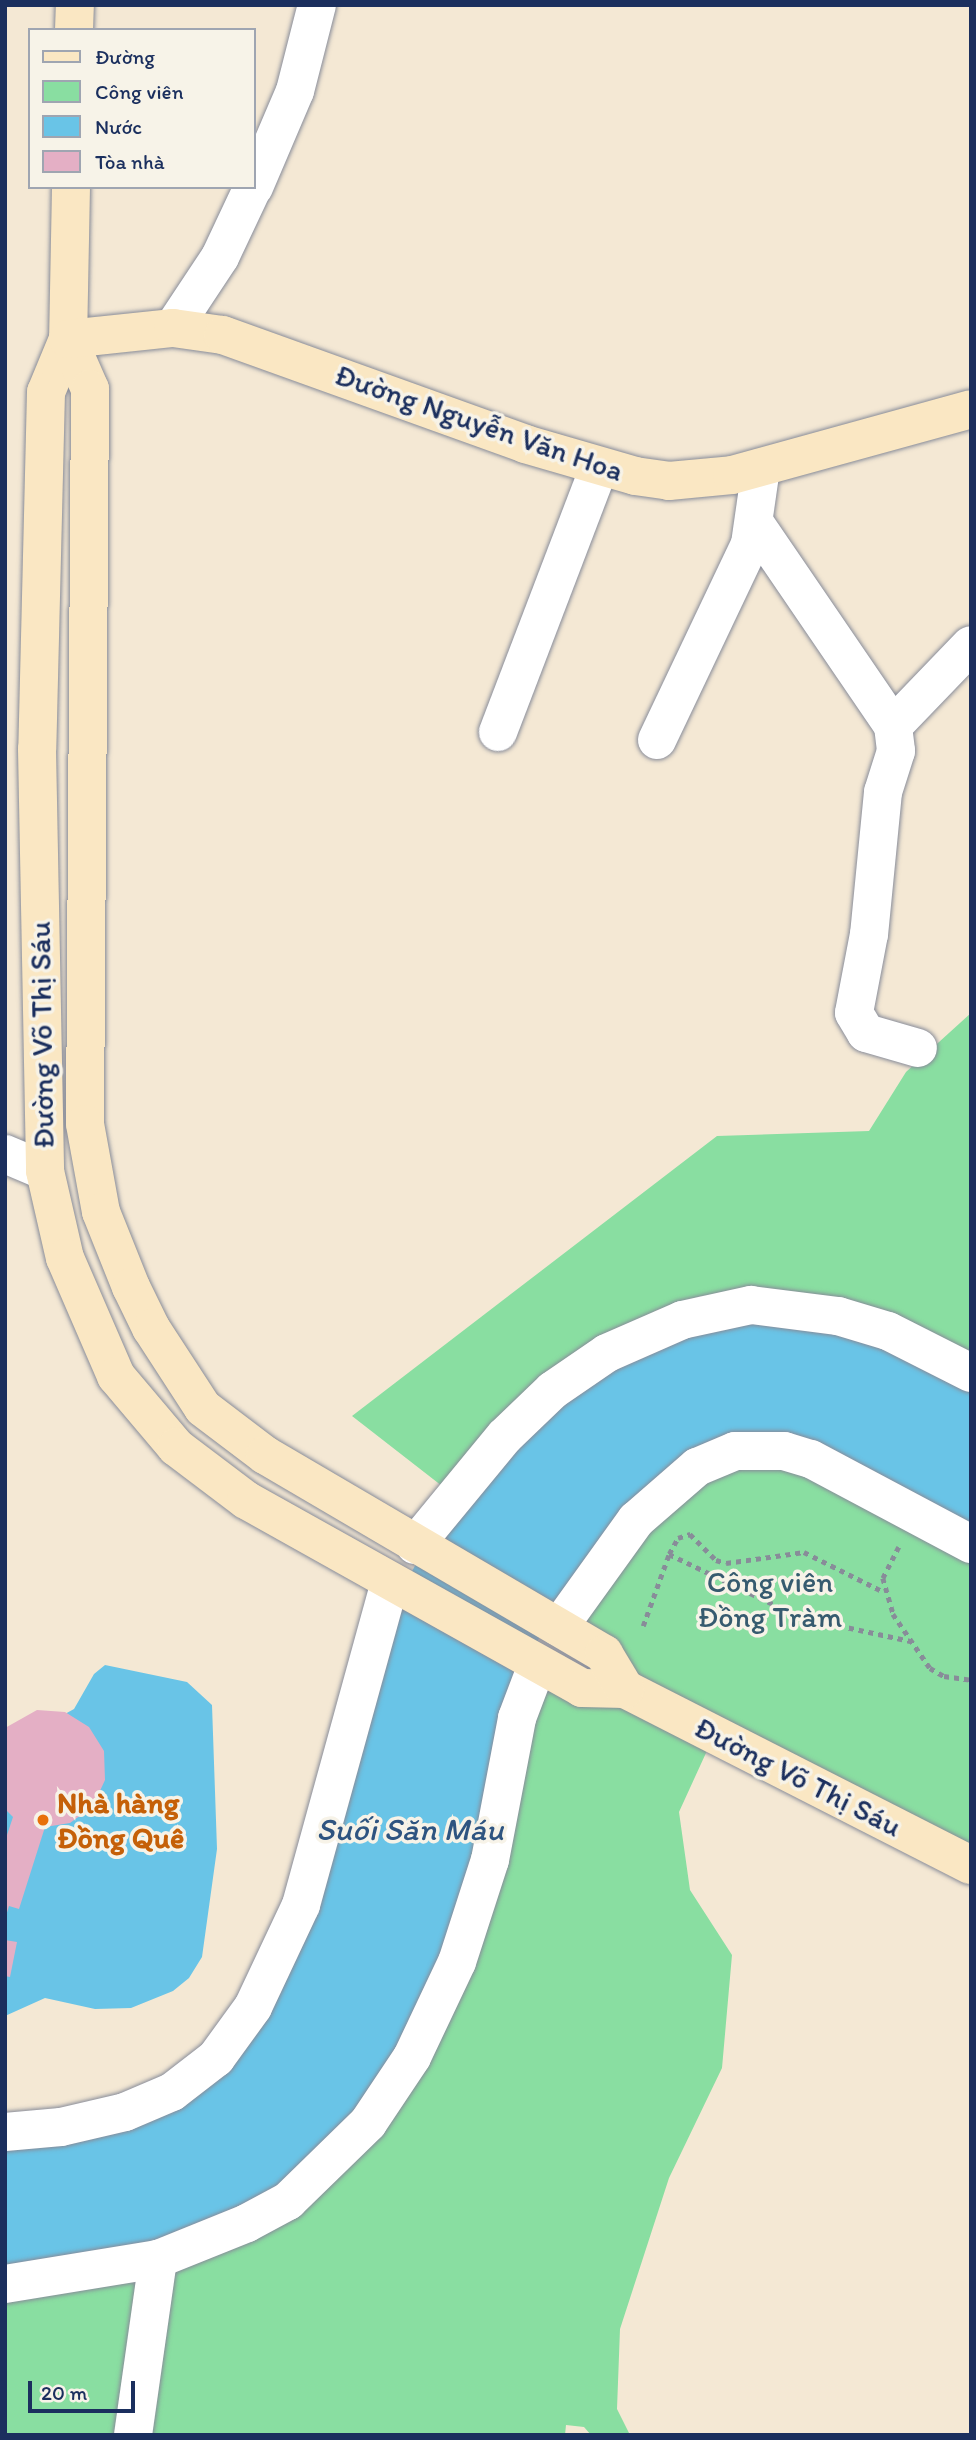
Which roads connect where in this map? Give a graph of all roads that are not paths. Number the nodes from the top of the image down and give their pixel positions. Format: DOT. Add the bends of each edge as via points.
graph roads {
  1 [pos="75,5"];
  2 [pos="317,5"];
  3 [pos="74,28"];
  4 [pos="256,182"];
  5 [pos="71,189"];
  6 [pos="253,189"];
  7 [pos="173,328"];
  8 [pos="68,339"];
  9 [pos="971,409"];
  10 [pos="599,467"];
  11 [pos="761,468"];
  12 [pos="756,525"];
  13 [pos="971,645"];
  14 [pos="893,726"];
  15 [pos="498,732"];
  16 [pos="657,740"];
  17 [pos="918,1048"];
  18 [pos="5,1154"];
  19 [pos="45,1171"];
  20 [pos="971,1373"];
  21 [pos="971,1544"];
  22 [pos="415,1545"];
  23 [pos="390,1582"];
  24 [pos="559,1628"];
  25 [pos="537,1665"];
  26 [pos="625,1689"];
  27 [pos="971,1865"];
  28 [pos="5,2132"];
  29 [pos="158,2259"];
  30 [pos="5,2284"];
  31 [pos="134,2435"];
  1 -- 3 [label="main road"];
  2 -- 4 [label="street" via="295,92"];
  5 -- 8 [label="main road, Đường Võ Thị Sáu"];
  6 -- 7 [label="street" via="220,257"];
  7 -- 8 [label="main road, Đường Nguyễn Văn Hoa"];
  7 -- 10 [label="main road, Đường Nguyễn Văn Hoa" via="223,335"];
  8 -- 19 [label="main road, Đường Võ Thị Sáu" via="46,392 37,749"];
  8 -- 22 [label="main road, Đường Võ Thị Sáu" via="90,389 83,1019 85,1124 101,1212 151,1328 203,1408 265,1455"];
  9 -- 11 [label="main road, Đường Nguyễn Văn Hoa"];
  10 -- 11 [label="main road, Đường Nguyễn Văn Hoa" via="669,481"];
  10 -- 15 [label="street"];
  11 -- 12 [label="street"];
  12 -- 14 [label="street"];
  12 -- 16 [label="street"];
  13 -- 14 [label="street"];
  14 -- 17 [label="street" via="896,751 883,792 869,934 854,1013 866,1033"];
  18 -- 19 [label="street"];
  19 -- 23 [label="main road, Đường Võ Thị Sáu" via="65,1258 95,1336 117,1376 167,1437 246,1500"];
  20 -- 22 [label="street" via="888,1331 838,1316 751,1306 682,1320 607,1353 553,1390 505,1436"];
  21 -- 24 [label="street" via="811,1459 784,1451 735,1451 697,1467 636,1520"];
  22 -- 24 [label="main road, Đường Võ Thị Sáu"];
  23 -- 25 [label="main road, Đường Võ Thị Sáu"];
  23 -- 28 [label="street" via="301,1905 253,2007 216,2058 172,2092 125,2112 61,2127"];
  24 -- 26 [label="main road" via="604,1654"];
  25 -- 26 [label="main road, Đường Võ Thị Sáu" via="582,1688"];
  25 -- 29 [label="street" via="508,1751 498,1826 472,1918 436,2009 388,2094 368,2123 288,2201"];
  26 -- 27 [label="main road, Đường Võ Thị Sáu"];
  29 -- 30 [label="street"];
  29 -- 31 [label="street"];
}
